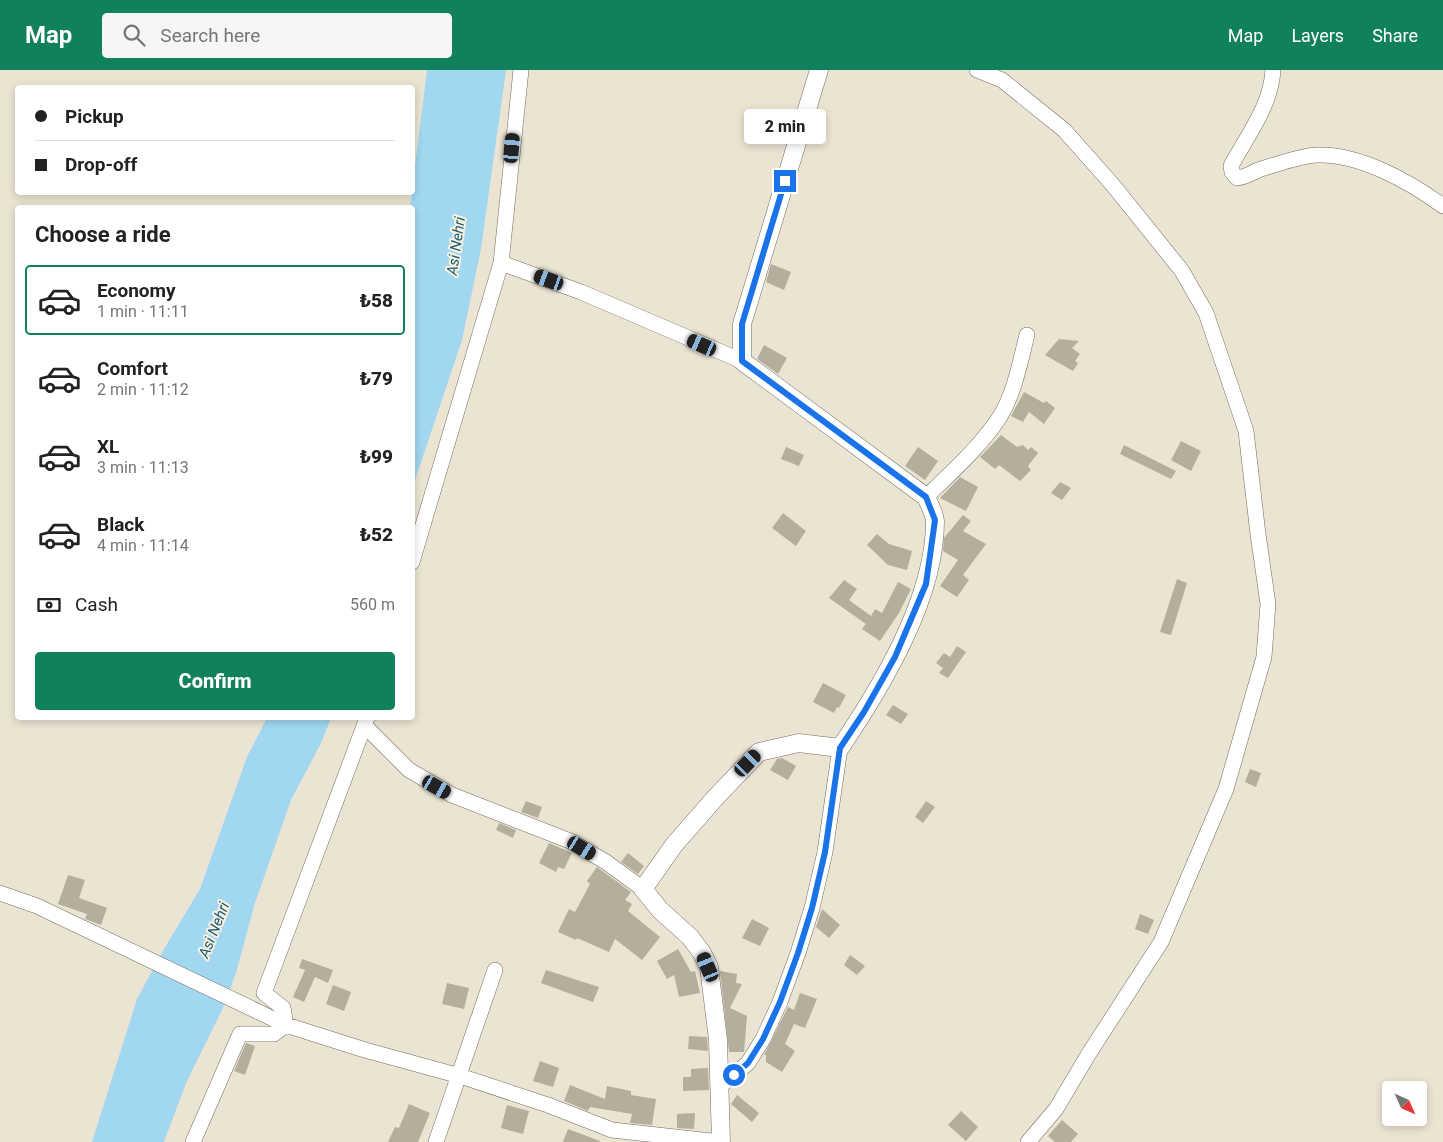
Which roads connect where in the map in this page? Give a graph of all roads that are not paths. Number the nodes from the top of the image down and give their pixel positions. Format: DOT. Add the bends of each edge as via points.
graph roads {
  1 [pos="520,70"];
  2 [pos="820,70"];
  3 [pos="977,70"];
  4 [pos="1273,70"];
  5 [pos="1443,206"];
  6 [pos="501,264"];
  7 [pos="1027,335"];
  8 [pos="742,361"];
  9 [pos="926,497"];
  10 [pos="415,552"];
  11 [pos="366,722"];
  12 [pos="840,748"];
  13 [pos="642,889"];
  14 [pos="0,893"];
  15 [pos="496,970"];
  16 [pos="286,1025"];
  17 [pos="460,1076"];
  18 [pos="719,1088"];
  19 [pos="610,1136"];
  20 [pos="193,1142"];
  21 [pos="436,1142"];
  22 [pos="721,1142"];
  23 [pos="1028,1142"];
  1 -- 6 [label="street"];
  2 -- 8 [label="street" via="742,324"];
  3 -- 23 [label="street" via="1002,80 1064,130 1182,271 1206,313 1246,431 1268,604 1264,657 1226,789 1165,934 1056,1109"];
  4 -- 5 [label="street" via="1263,111 1231,166 1237,178 1301,158 1333,155 1351,158 1403,181"];
  6 -- 8 [label="street" via="581,292"];
  6 -- 10 [label="street"];
  7 -- 9 [label="street" via="1012,390 1001,415"];
  8 -- 9 [label="street"];
  9 -- 12 [label="street" via="935,520 926,584 895,657"];
  11 -- 13 [label="street" via="409,770 452,795 570,841"];
  11 -- 16 [label="street" via="264,993 283,1008"];
  12 -- 13 [label="street" via="799,742 759,752 674,845"];
  12 -- 18 [label="street" via="823,861 795,961 763,1039 748,1063"];
  13 -- 18 [label="street" via="690,937 708,967 718,1040"];
  14 -- 16 [label="street" via="38,906"];
  15 -- 17 [label="street"];
  16 -- 17 [label="street"];
  16 -- 20 [label="street" via="274,1034 240,1034"];
  17 -- 19 [label="street" via="548,1105"];
  17 -- 21 [label="street"];
  18 -- 22 [label="street"];
  19 -- 22 [label="street"];
}
